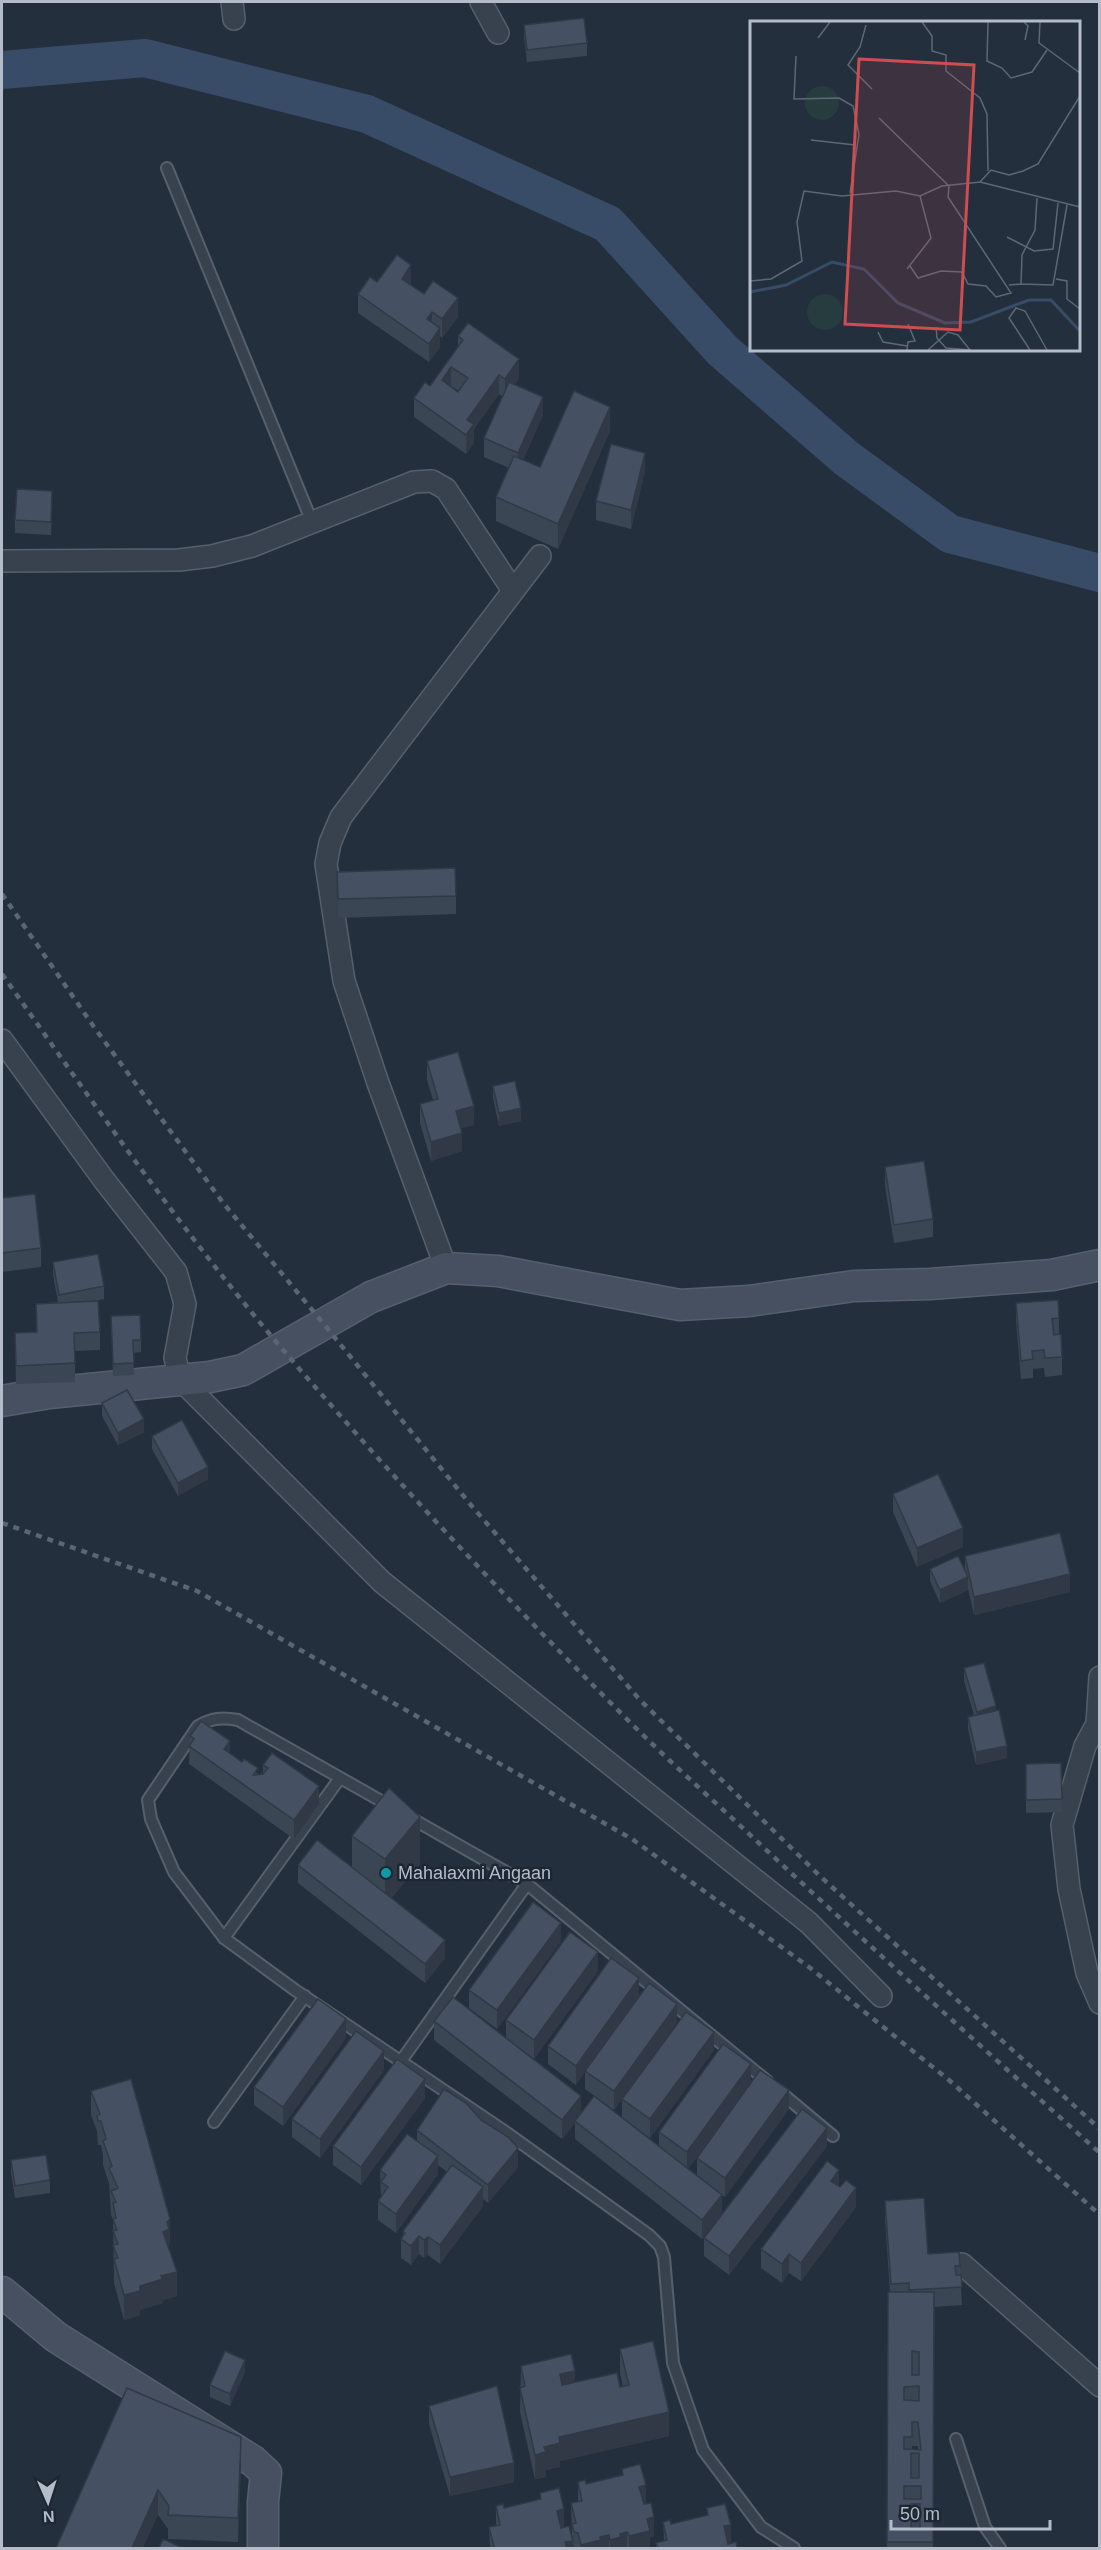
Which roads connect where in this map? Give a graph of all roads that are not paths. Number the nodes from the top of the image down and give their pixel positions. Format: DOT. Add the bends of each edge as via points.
graph roads {
  1 [pos="481,2"];
  2 [pos="498,33"];
  3 [pos="167,168"];
  4 [pos="312,522"];
  5 [pos="540,556"];
  6 [pos="2,561"];
  7 [pos="512,589"];
  8 [pos="2,1040"];
  9 [pos="1100,1265"];
  10 [pos="446,1268"];
  11 [pos="180,1378"];
  12 [pos="2,1401"];
  13 [pos="1100,1677"];
  14 [pos="1098,1724"];
  15 [pos="340,1778"];
  16 [pos="526,1884"];
  17 [pos="224,1938"];
  18 [pos="305,1996"];
  19 [pos="881,1996"];
  20 [pos="1100,2003"];
  21 [pos="401,2061"];
  22 [pos="214,2122"];
  23 [pos="833,2136"];
  24 [pos="962,2264"];
  25 [pos="2,2292"];
  26 [pos="1100,2386"];
  27 [pos="956,2439"];
  28 [pos="263,2548"];
  29 [pos="794,2548"];
  30 [pos="1000,2548"];
  1 -- 2 [label="street"];
  3 -- 4 [label="lane"];
  4 -- 6 [label="street" via="252,546 212,556 179,560"];
  4 -- 7 [label="street" via="414,482 432,482 446,489"];
  5 -- 7 [label="street"];
  7 -- 10 [label="street" via="341,817 326,864 344,981"];
  8 -- 11 [label="street" via="176,1272 185,1305 175,1358"];
  9 -- 10 [label="street" via="1052,1275 854,1286 749,1301 680,1305 498,1270"];
  10 -- 11 [label="street" via="371,1297 243,1370"];
  11 -- 12 [label="street"];
  11 -- 19 [label="street" via="382,1582 808,1923"];
  13 -- 14 [label="street"];
  14 -- 20 [label="street" via="1085,1746 1062,1825 1069,1889 1088,1973"];
  15 -- 16 [label="lane"];
  15 -- 17 [label="lane"];
  15 -- 17 [label="lane" via="238,1720 223,1717 198,1726 148,1800 148,1809 174,1872"];
  16 -- 21 [label="lane"];
  16 -- 23 [label="lane"];
  17 -- 18 [label="lane"];
  18 -- 21 [label="lane"];
  18 -- 22 [label="lane"];
  21 -- 29 [label="lane" via="660,2246 666,2268 673,2363 704,2450 761,2527"];
  24 -- 26 [label="street"];
  25 -- 28 [label="street" via="56,2337 244,2454 266,2473"];
  27 -- 30 [label="lane" via="986,2527"];
}
